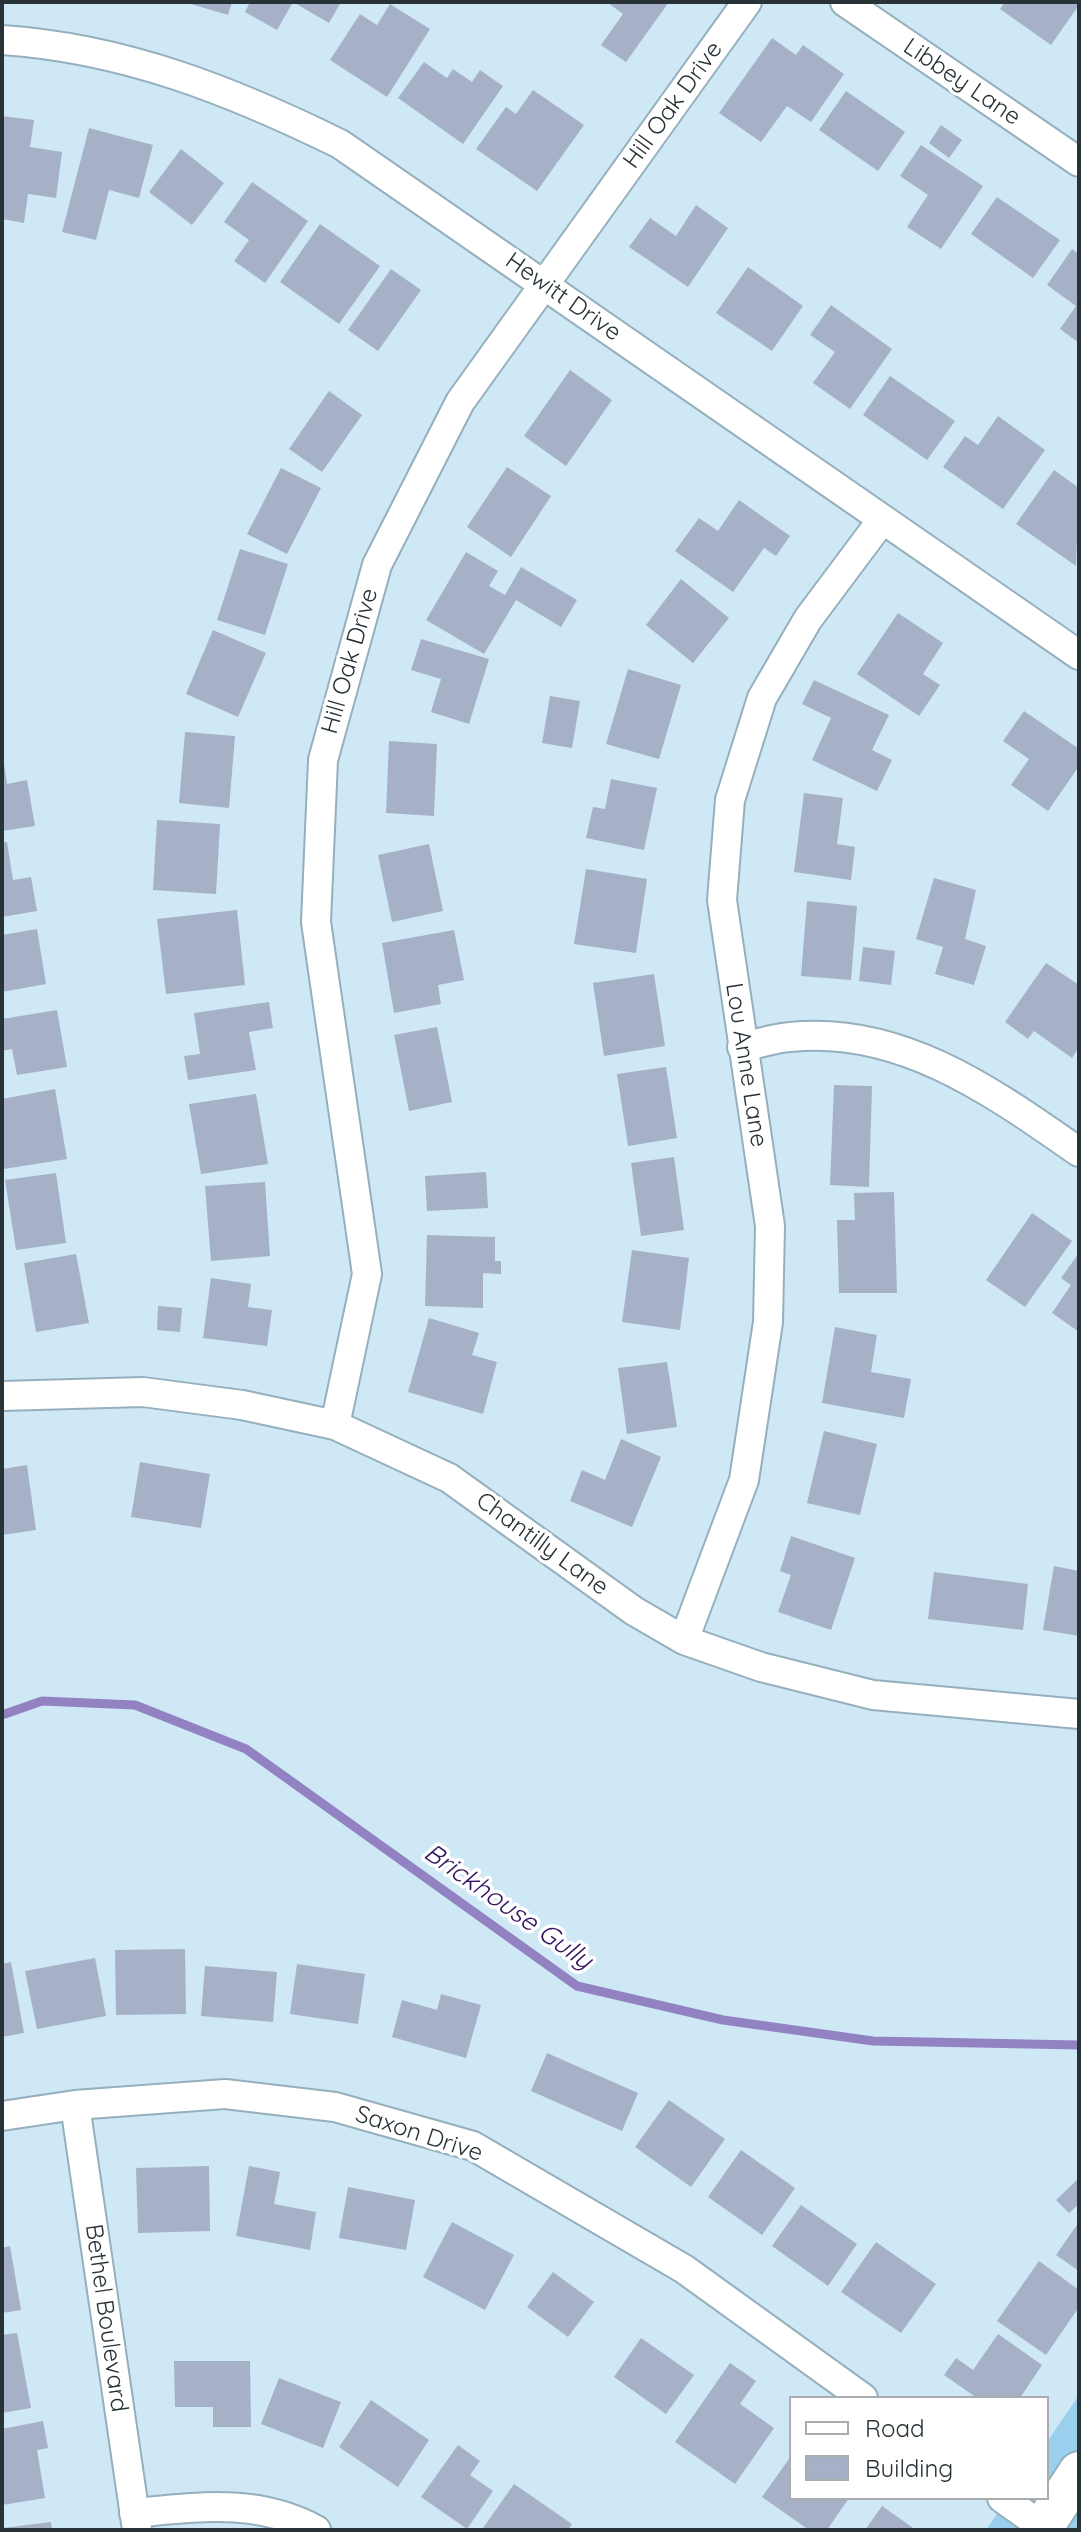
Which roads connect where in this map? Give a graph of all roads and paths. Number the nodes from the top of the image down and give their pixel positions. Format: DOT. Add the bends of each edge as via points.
graph roads {
  1 [pos="747,2"];
  2 [pos="845,2"];
  3 [pos="2,40"];
  4 [pos="1079,162"];
  5 [pos="544,284"];
  6 [pos="882,520"];
  7 [pos="1079,655"];
  8 [pos="742,1047"];
  9 [pos="1079,1152"];
  10 [pos="2,1396"];
  11 [pos="335,1425"];
  12 [pos="684,1640"];
  13 [pos="1079,1714"];
  14 [pos="75,2105"];
  15 [pos="2,2116"];
  16 [pos="860,2396"];
  17 [pos="1079,2472"];
  18 [pos="1005,2500"];
  19 [pos="136,2521"];
  20 [pos="1043,2529"];
  21 [pos="316,2530"];
  1 -- 5 [label="street, Hill Oak Drive"];
  2 -- 4 [label="street, Libbey Lane"];
  3 -- 5 [label="street, Hewitt Drive" via="131,60 250,100 340,144"];
  5 -- 6 [label="street, Hewitt Drive"];
  5 -- 11 [label="street, Hill Oak Drive" via="460,402 377,565 323,760 316,922 367,1274"];
  6 -- 7 [label="street, Hewitt Drive"];
  6 -- 8 [label="street, Lou Anne Lane" via="808,619 762,698 730,800 722,900"];
  8 -- 9 [label="street" via="791,1037 878,1044 945,1066"];
  8 -- 12 [label="street, Lou Anne Lane" via="770,1226 768,1322 744,1480"];
  10 -- 11 [label="street, Chantilly Lane" via="143,1392"];
  11 -- 12 [label="street, Chantilly Lane" via="449,1478 634,1611"];
  12 -- 13 [label="street, Chantilly Lane" via="761,1667 873,1695"];
  14 -- 15 [label="street, Saxon Drive"];
  14 -- 16 [label="street, Saxon Drive" via="225,2094 335,2107 473,2146 684,2269"];
  14 -- 19 [label="street, Bethel Boulevard"];
  17 -- 20 [label="main road"];
  18 -- 20 [label="street"];
  19 -- 21 [label="street" via="226,2504 298,2520"];
}
